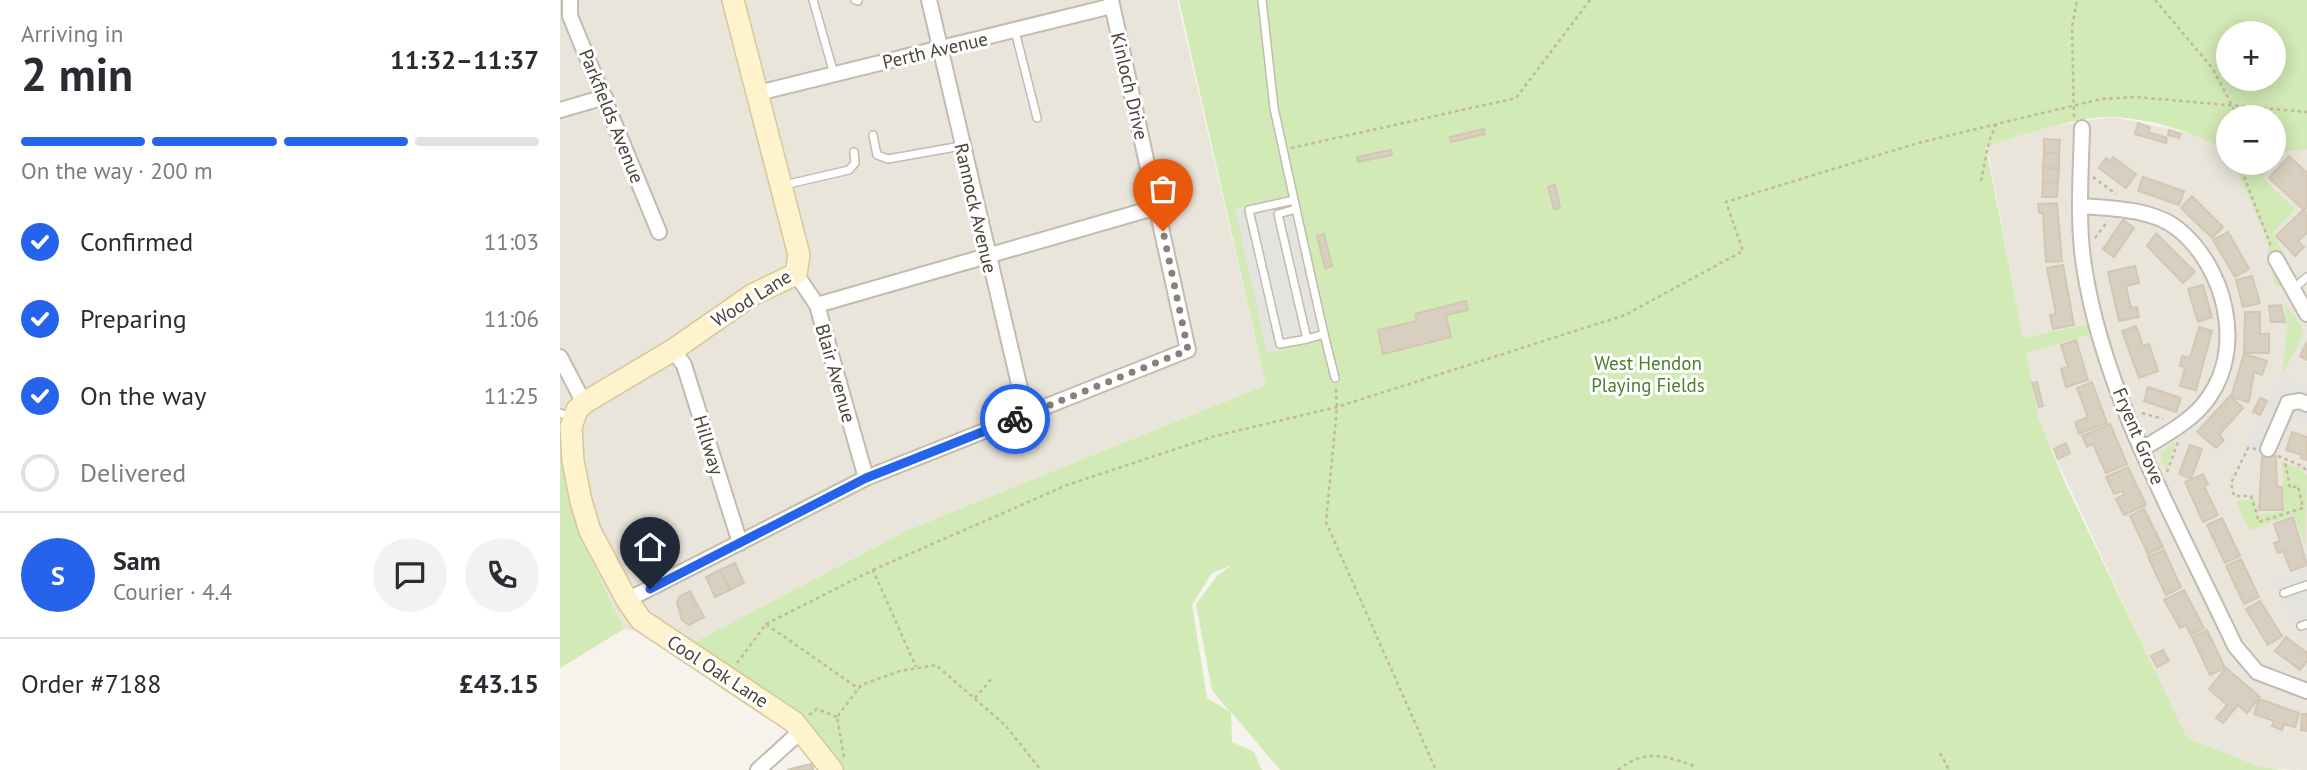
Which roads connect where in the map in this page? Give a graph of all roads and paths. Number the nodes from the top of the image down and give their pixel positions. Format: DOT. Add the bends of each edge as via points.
graph roads {
  1 [pos="570,0"];
  2 [pos="733,0"];
  3 [pos="813,0"];
  4 [pos="929,0"];
  5 [pos="1262,0"];
  6 [pos="1590,0"];
  7 [pos="2077,0"];
  8 [pos="2155,0"];
  9 [pos="1112,3"];
  10 [pos="1015,31"];
  11 [pos="939,48"];
  12 [pos="834,74"];
  13 [pos="758,93"];
  14 [pos="605,97"];
  15 [pos="2074,103"];
  16 [pos="2216,105"];
  17 [pos="2233,105"];
  18 [pos="560,110"];
  19 [pos="2286,110"];
  20 [pos="2307,111"];
  21 [pos="1037,118"];
  22 [pos="1997,122"];
  23 [pos="2082,128"];
  24 [pos="873,135"];
  25 [pos="961,145"];
  26 [pos="1283,150"];
  27 [pos="854,152"];
  28 [pos="2081,174"];
  29 [pos="2243,175"];
  30 [pos="1981,181"];
  31 [pos="782,186"];
  32 [pos="1294,200"];
  33 [pos="2080,206"];
  34 [pos="1157,207"];
  35 [pos="1296,209"];
  36 [pos="2119,210"];
  37 [pos="659,232"];
  38 [pos="2082,241"];
  39 [pos="987,256"];
  40 [pos="2276,259"];
  41 [pos="796,274"];
  42 [pos="2307,277"];
  43 [pos="2292,290"];
  44 [pos="817,305"];
  45 [pos="2307,314"];
  46 [pos="1324,334"];
  47 [pos="1307,339"];
  48 [pos="673,350"];
  49 [pos="560,357"];
  50 [pos="1335,378"];
  51 [pos="2307,404"];
  52 [pos="1338,407"];
  53 [pos="573,411"];
  54 [pos="1026,414"];
  55 [pos="2142,449"];
  56 [pos="2268,449"];
  57 [pos="2285,461"];
  58 [pos="2307,471"];
  59 [pos="866,478"];
  60 [pos="740,542"];
  61 [pos="873,570"];
  62 [pos="2307,585"];
  63 [pos="2284,593"];
  64 [pos="627,600"];
  65 [pos="766,624"];
  66 [pos="734,667"];
  67 [pos="916,667"];
  68 [pos="993,677"];
  69 [pos="859,689"];
  70 [pos="2307,691"];
  71 [pos="975,698"];
  72 [pos="837,717"];
  73 [pos="804,724"];
  74 [pos="1940,753"];
  75 [pos="839,766"];
  76 [pos="758,770"];
  77 [pos="1041,770"];
  78 [pos="1436,770"];
  79 [pos="1618,770"];
  80 [pos="1694,770"];
  81 [pos="1949,770"];
  1 -- 14 [label="street, Parkfields Avenue" via="570,16"];
  2 -- 13 [label="street, Wood Lane"];
  3 -- 12 [label="lane"];
  4 -- 11 [label="street, Rannock Avenue"];
  5 -- 26 [label="lane"];
  6 -- 26 [label="path" via="1516,98"];
  7 -- 15 [label="path" via="2072,27"];
  8 -- 17 [label="path" via="2213,69"];
  9 -- 10 [label="street, Perth Avenue"];
  9 -- 34 [label="street, Kinloch Drive"];
  10 -- 11 [label="street, Perth Avenue"];
  10 -- 21 [label="lane"];
  11 -- 12 [label="street, Perth Avenue"];
  11 -- 25 [label="street, Rannock Avenue"];
  12 -- 13 [label="street, Perth Avenue"];
  13 -- 31 [label="street, Wood Lane"];
  14 -- 18 [label="street"];
  14 -- 37 [label="street, Parkfields Avenue"];
  15 -- 16 [label="path" via="2136,97"];
  15 -- 22 [label="path"];
  15 -- 23 [label="path" via="2074,118"];
  19 -- 20 [label="path"];
  22 -- 30 [label="path"];
  22 -- 52 [label="path" via="1726,202 1743,251 1625,315"];
  23 -- 28 [label="street, Fryent Grove"];
  24 -- 25 [label="lane" via="877,155 888,159"];
  25 -- 39 [label="street, Rannock Avenue"];
  26 -- 32 [label="lane"];
  27 -- 31 [label="lane" via="855,163 849,170"];
  28 -- 33 [label="street, Fryent Grove"];
  28 -- 36 [label="path" via="2089,174 2121,198"];
  29 -- 40 [label="path"];
  31 -- 41 [label="street, Wood Lane" via="799,255"];
  32 -- 35 [label="lane"];
  32 -- 47 [label="lane" via="1249,210 1280,344"];
  33 -- 36 [label="street"];
  33 -- 38 [label="street, Fryent Grove"];
  34 -- 39 [label="street"];
  34 -- 54 [label="street, Kinloch Drive" via="1188,350"];
  35 -- 46 [label="lane"];
  35 -- 47 [label="lane" via="1278,214"];
  36 -- 38 [label="path" via="2095,238"];
  36 -- 55 [label="street" via="2178,228 2209,265 2228,318 2227,359 2209,398 2175,430"];
  38 -- 55 [label="street, Fryent Grove" via="2098,332"];
  39 -- 44 [label="street"];
  39 -- 54 [label="street, Rannock Avenue"];
  40 -- 43 [label="street"];
  41 -- 44 [label="street, Blair Avenue"];
  41 -- 48 [label="street, Wood Lane" via="752,295"];
  42 -- 43 [label="lane"];
  43 -- 45 [label="street"];
  44 -- 59 [label="street, Blair Avenue"];
  46 -- 47 [label="lane"];
  46 -- 50 [label="lane"];
  48 -- 53 [label="street, Wood Lane"];
  48 -- 60 [label="street, Hillway" via="684,365"];
  49 -- 53 [label="street"];
  50 -- 52 [label="path"];
  51 -- 56 [label="street" via="2288,403"];
  52 -- 61 [label="path" via="1214,436 1067,485"];
  52 -- 78 [label="path" via="1326,522"];
  53 -- 64 [label="street, Cool Oak Lane" via="573,461 590,531"];
  54 -- 59 [label="street, Kinloch Drive"];
  55 -- 70 [label="street, Fryent Grove" via="2235,646 2257,672"];
  56 -- 57 [label="path"];
  56 -- 57 [label="path" via="2248,448 2231,483 2234,496 2251,496 2259,522 2303,508 2298,486 2290,488"];
  57 -- 58 [label="path"];
  59 -- 60 [label="street, Kinloch Drive"];
  60 -- 64 [label="street, Kinloch Drive"];
  61 -- 65 [label="path"];
  61 -- 67 [label="path"];
  62 -- 63 [label="lane"];
  64 -- 73 [label="street, Cool Oak Lane" via="641,620"];
  65 -- 66 [label="path"];
  65 -- 69 [label="path"];
  67 -- 69 [label="path"];
  67 -- 71 [label="path" via="936,665"];
  68 -- 71 [label="path"];
  69 -- 72 [label="path"];
  71 -- 77 [label="path" via="1005,725"];
  72 -- 73 [label="path" via="817,709"];
  72 -- 75 [label="path"];
  73 -- 75 [label="street, Cool Oak Lane"];
  73 -- 76 [label="street"];
  74 -- 81 [label="path"];
  79 -- 80 [label="path" via="1630,761 1659,754 1692,765"];
}
